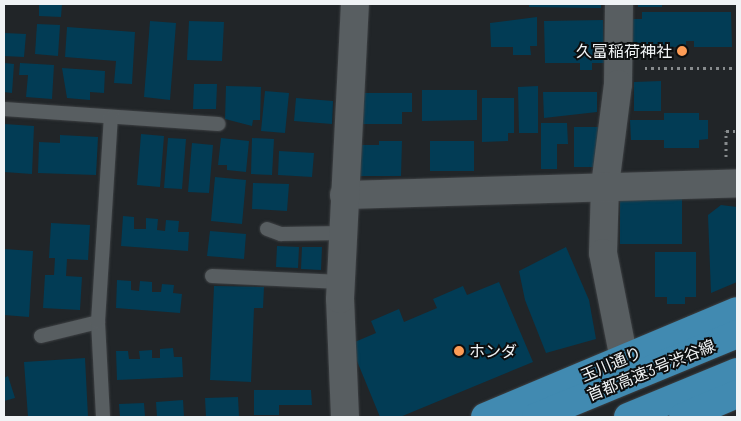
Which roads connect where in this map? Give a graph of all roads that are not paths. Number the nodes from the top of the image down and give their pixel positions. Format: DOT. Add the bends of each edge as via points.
graph roads {
  1 [pos="355,4"];
  2 [pos="619,4"];
  3 [pos="4,109"];
  4 [pos="112,117"];
  5 [pos="218,124"];
  6 [pos="732,183"];
  7 [pos="605,186"];
  8 [pos="344,195"];
  9 [pos="267,229"];
  10 [pos="342,233"];
  11 [pos="212,276"];
  12 [pos="341,282"];
  13 [pos="737,311"];
  14 [pos="98,322"];
  15 [pos="737,334"];
  16 [pos="41,336"];
  17 [pos="624,359"];
  18 [pos="737,372"];
  19 [pos="737,394"];
  20 [pos="103,417"];
  21 [pos="345,417"];
  22 [pos="485,417"];
  23 [pos="536,417"];
  24 [pos="628,417"];
  25 [pos="683,417"];
  1 -- 8 [label="street"];
  2 -- 7 [label="street" via="618,68"];
  3 -- 4 [label="lane"];
  4 -- 5 [label="lane"];
  4 -- 14 [label="lane"];
  6 -- 7 [label="street"];
  7 -- 8 [label="street"];
  7 -- 17 [label="street" via="603,253"];
  8 -- 10 [label="street"];
  9 -- 10 [label="lane" via="281,234"];
  10 -- 12 [label="street"];
  11 -- 12 [label="lane"];
  12 -- 21 [label="street"];
  13 -- 17 [label="highway, 玉川通り"];
  14 -- 16 [label="lane"];
  14 -- 20 [label="lane"];
  15 -- 23 [label="highway, 首都高速3号渋谷線"];
  17 -- 22 [label="highway, 玉川通り"];
  18 -- 24 [label="highway"];
  19 -- 25 [label="highway"];
}
